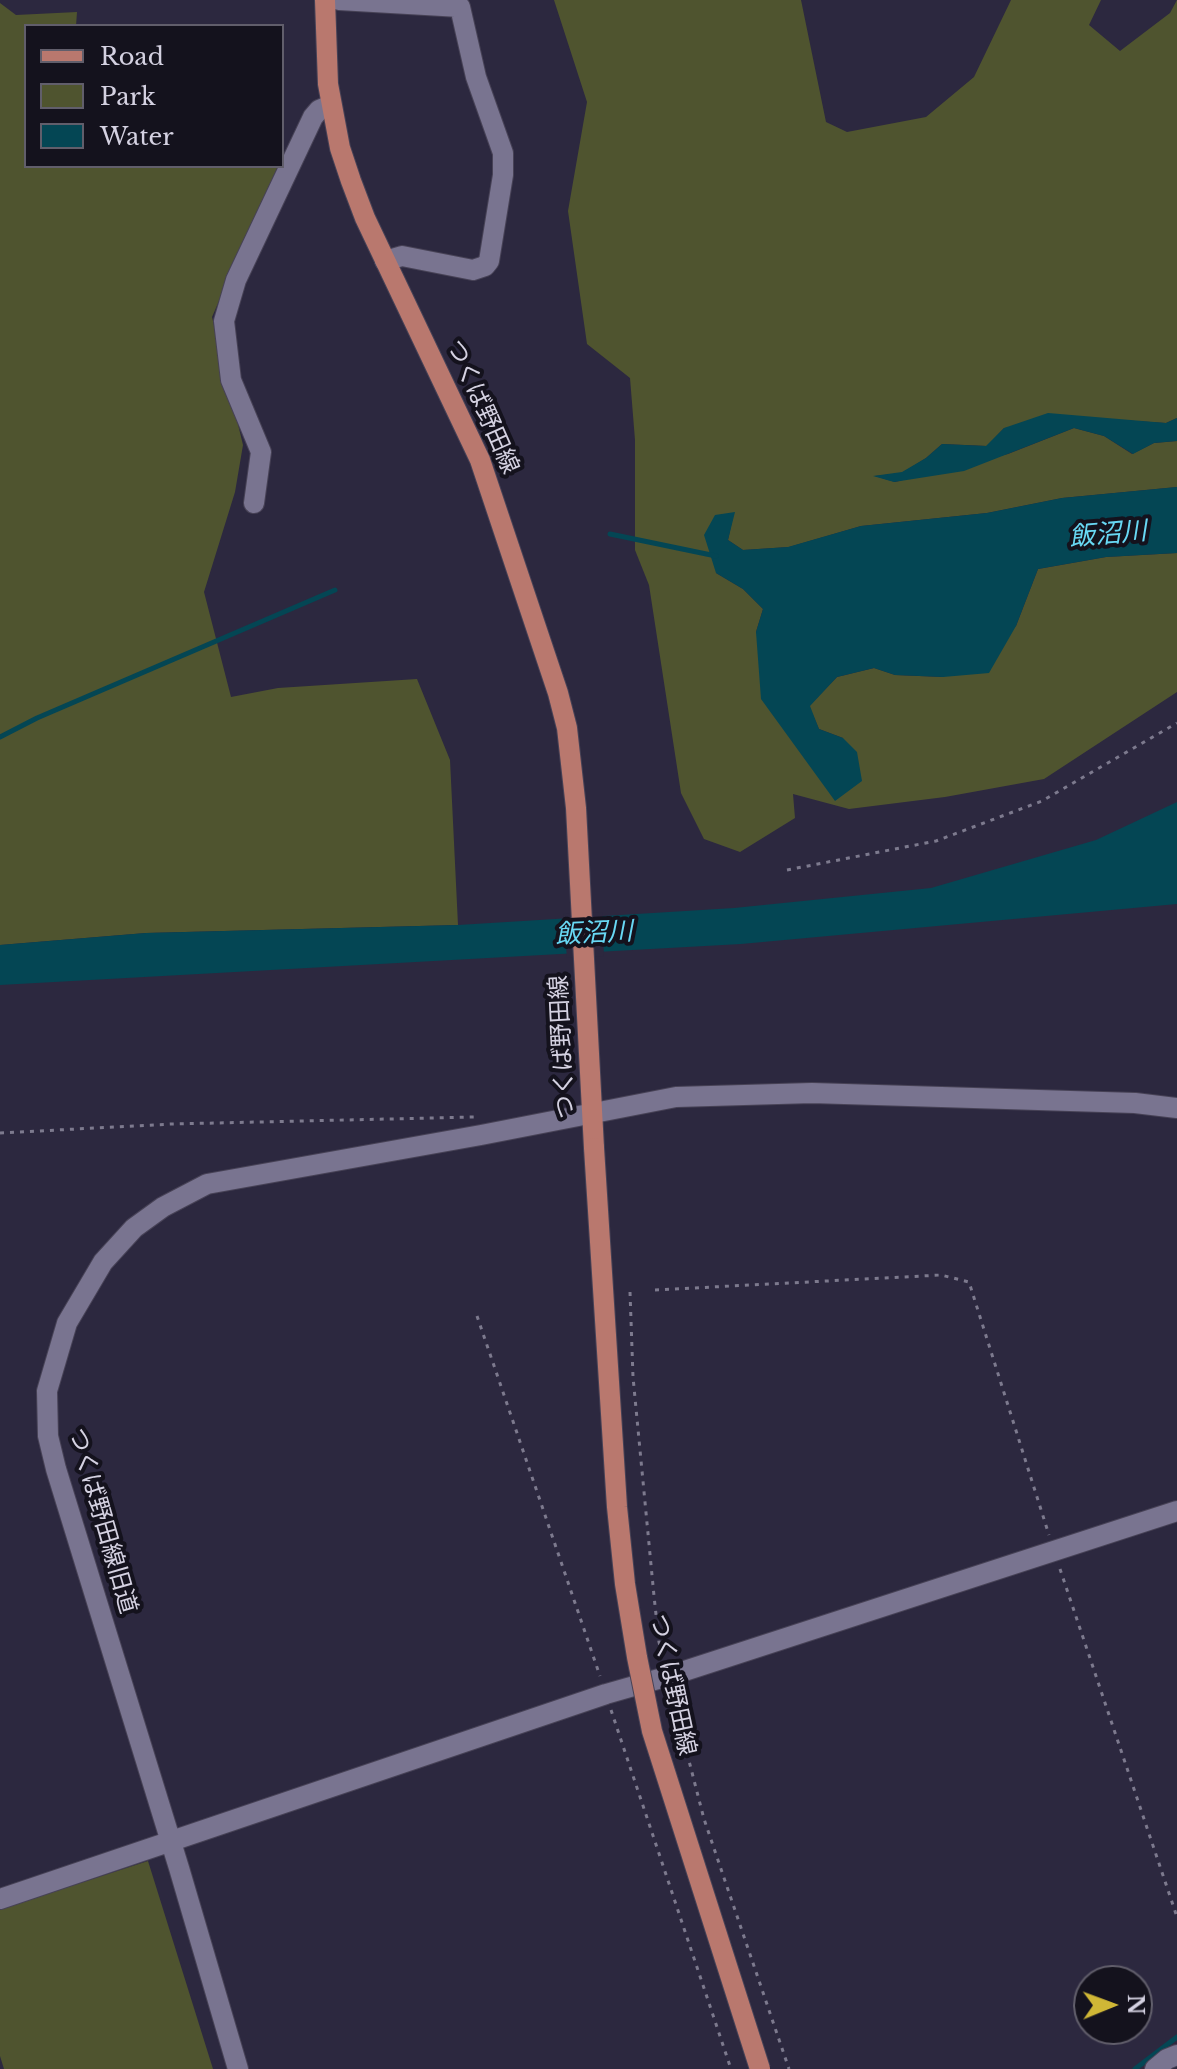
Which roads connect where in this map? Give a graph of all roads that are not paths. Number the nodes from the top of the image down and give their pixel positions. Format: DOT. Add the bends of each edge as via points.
graph roads {
  1 [pos="325,0"];
  2 [pos="339,0"];
  3 [pos="331,105"];
  4 [pos="385,261"];
  5 [pos="254,503"];
  6 [pos="1177,1100"];
  7 [pos="1135,1103"];
  8 [pos="1177,1108"];
  9 [pos="591,1114"];
  10 [pos="1177,1511"];
  11 [pos="171,1843"];
  12 [pos="0,1899"];
  13 [pos="1177,2055"];
  14 [pos="238,2069"];
  15 [pos="760,2069"];
  16 [pos="1155,2069"];
  1 -- 3 [label="main road, つくば野田線"];
  2 -- 4 [label="street" via="460,7 476,77 503,153 485,266 473,270 402,256"];
  3 -- 4 [label="main road, つくば野田線" via="351,181"];
  3 -- 5 [label="street" via="313,117 236,280 224,321 231,380 261,452"];
  4 -- 9 [label="main road, つくば野田線" via="480,460 558,693 573,765"];
  6 -- 7 [label="street"];
  7 -- 8 [label="street"];
  7 -- 9 [label="street, つくば野田線旧道" via="812,1093 676,1097"];
  9 -- 11 [label="street, つくば野田線旧道" via="207,1184 134,1228 103,1262 67,1323 47,1391 48,1436"];
  9 -- 15 [label="main road, つくば野田線, bridge" via="617,1507 637,1657 652,1731"];
  10 -- 11 [label="street" via="606,1694"];
  11 -- 12 [label="street"];
  11 -- 14 [label="street, つくば野田線旧道"];
  13 -- 16 [label="street"];
}
